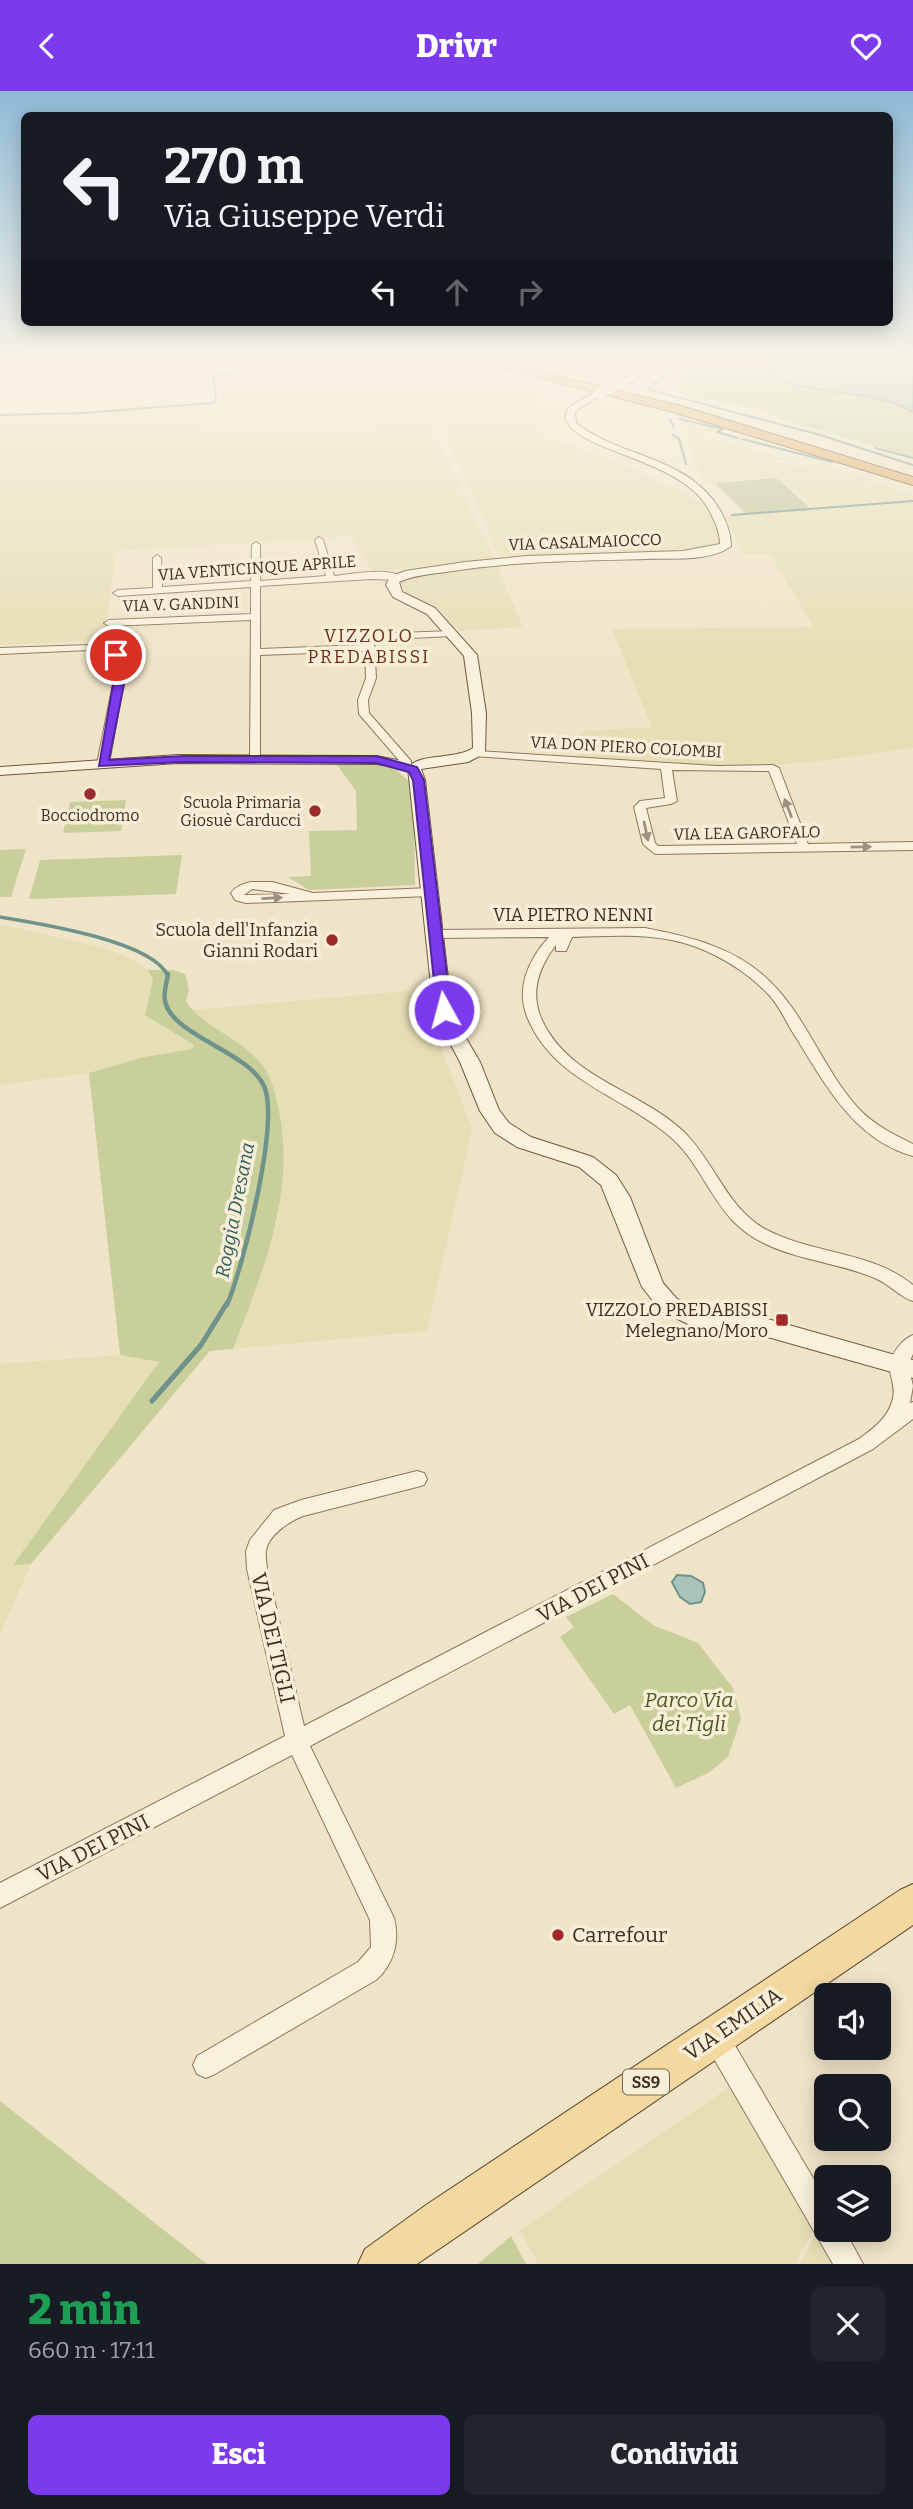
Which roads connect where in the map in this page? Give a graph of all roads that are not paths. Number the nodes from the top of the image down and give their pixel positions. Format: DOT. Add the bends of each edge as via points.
graph roads {
  1 [pos="652,461"];
  2 [pos="849,461"];
  3 [pos="878,461"];
  4 [pos="913,472"];
  5 [pos="913,481"];
  6 [pos="319,540"];
  7 [pos="256,545"];
  8 [pos="157,558"];
  9 [pos="399,577"];
  10 [pos="331,579"];
  11 [pos="254,584"];
  12 [pos="158,590"];
  13 [pos="117,593"];
  14 [pos="254,617"];
  15 [pos="109,622"];
  16 [pos="451,633"];
  17 [pos="369,642"];
  18 [pos="0,650"];
  19 [pos="255,652"];
  20 [pos="477,754"];
  21 [pos="255,759"];
  22 [pos="103,764"];
  23 [pos="410,766"];
  24 [pos="666,767"];
  25 [pos="0,771"];
  26 [pos="913,846"];
  27 [pos="804,848"];
  28 [pos="430,892"];
  29 [pos="311,896"];
  30 [pos="609,932"];
  31 [pos="564,933"];
  32 [pos="435,934"];
  33 [pos="510,934"];
  34 [pos="561,948"];
  35 [pos="540,960"];
  36 [pos="913,1151"];
  37 [pos="913,1295"];
  38 [pos="913,1342"];
  39 [pos="906,1367"];
  40 [pos="913,1409"];
  41 [pos="885,1429"];
  42 [pos="417,1479"];
  43 [pos="297,1742"];
  44 [pos="0,1896"];
  45 [pos="913,1903"];
  46 [pos="715,2036"];
  47 [pos="206,2065"];
  48 [pos="814,2205"];
  49 [pos="836,2242"];
  50 [pos="380,2264"];
  51 [pos="849,2264"];
  1 -- 9 [label="street, VIA CASALMAIOCCO, bridge" via="696,485 711,503 725,546 683,554 527,559"];
  2 -- 5 [label="highway"];
  3 -- 4 [label="highway"];
  6 -- 10 [label="street"];
  7 -- 11 [label="street"];
  8 -- 12 [label="street"];
  9 -- 10 [label="street, VIA VENTICINQUE APRILE"];
  9 -- 16 [label="street" via="392,585 397,594 427,607"];
  10 -- 11 [label="street, VIA VENTICINQUE APRILE"];
  11 -- 12 [label="street, VIA VENTICINQUE APRILE"];
  11 -- 14 [label="street"];
  12 -- 13 [label="street, VIA VENTICINQUE APRILE"];
  14 -- 15 [label="street, VIA V. GANDINI"];
  14 -- 19 [label="street"];
  16 -- 17 [label="street"];
  16 -- 20 [label="street" via="473,662 481,747"];
  17 -- 19 [label="street"];
  17 -- 23 [label="street" via="371,678 363,700 364,714"];
  18 -- 22 [label="street" via="117,646 120,679"];
  19 -- 21 [label="street"];
  20 -- 23 [label="street"];
  20 -- 24 [label="street, VIA DON PIERO COLOMBI"];
  21 -- 22 [label="street"];
  21 -- 23 [label="street" via="376,760"];
  22 -- 25 [label="street"];
  23 -- 28 [label="street" via="418,780"];
  27 -- 24 [label="street, VIA DON PIERO COLOMBI, one-way" via="773,768"];
  24 -- 27 [label="street, VIA LEA GAROFALO, one-way" via="671,801 640,807 650,847"];
  27 -- 26 [label="street, VIA LEA GAROFALO, one-way"];
  28 -- 29 [label="street"];
  28 -- 32 [label="street"];
  30 -- 31 [label="street, VIA PIETRO NENNI"];
  30 -- 34 [label="street"];
  30 -- 36 [label="street, VIA PIETRO NENNI" via="673,936 746,968 783,1004 849,1107 873,1128"];
  31 -- 33 [label="street, VIA PIETRO NENNI"];
  31 -- 34 [label="street"];
  31 -- 35 [label="street" via="554,938"];
  32 -- 33 [label="street, VIA PIETRO NENNI"];
  32 -- 39 [label="street" via="447,1021 470,1062 489,1111 515,1137 581,1160 603,1174 619,1197 649,1279 661,1298 688,1315 764,1327"];
  33 -- 35 [label="street" via="534,940 540,946"];
  34 -- 35 [label="street"];
  35 -- 37 [label="street" via="529,980 529,998 548,1043 582,1075 673,1131 696,1156 726,1205 745,1223 788,1246 883,1275"];
  38 -- 39 [label="street" via="902,1356"];
  39 -- 41 [label="street, VIA DEI PINI" via="903,1396"];
  40 -- 41 [label="street, VIA DEI PINI"];
  41 -- 43 [label="street, VIA DEI PINI" via="866,1444"];
  42 -- 43 [label="street, VIA DEI TIGLI" via="286,1513 260,1540 256,1562"];
  43 -- 44 [label="street, VIA DEI PINI"];
  43 -- 47 [label="street" via="382,1918 384,1948 367,1971"];
  45 -- 46 [label="main road, VIA EMILIA / SS9"];
  46 -- 48 [label="street"];
  46 -- 50 [label="main road, VIA EMILIA / SS9"];
  49 -- 51 [label="street"];
}
